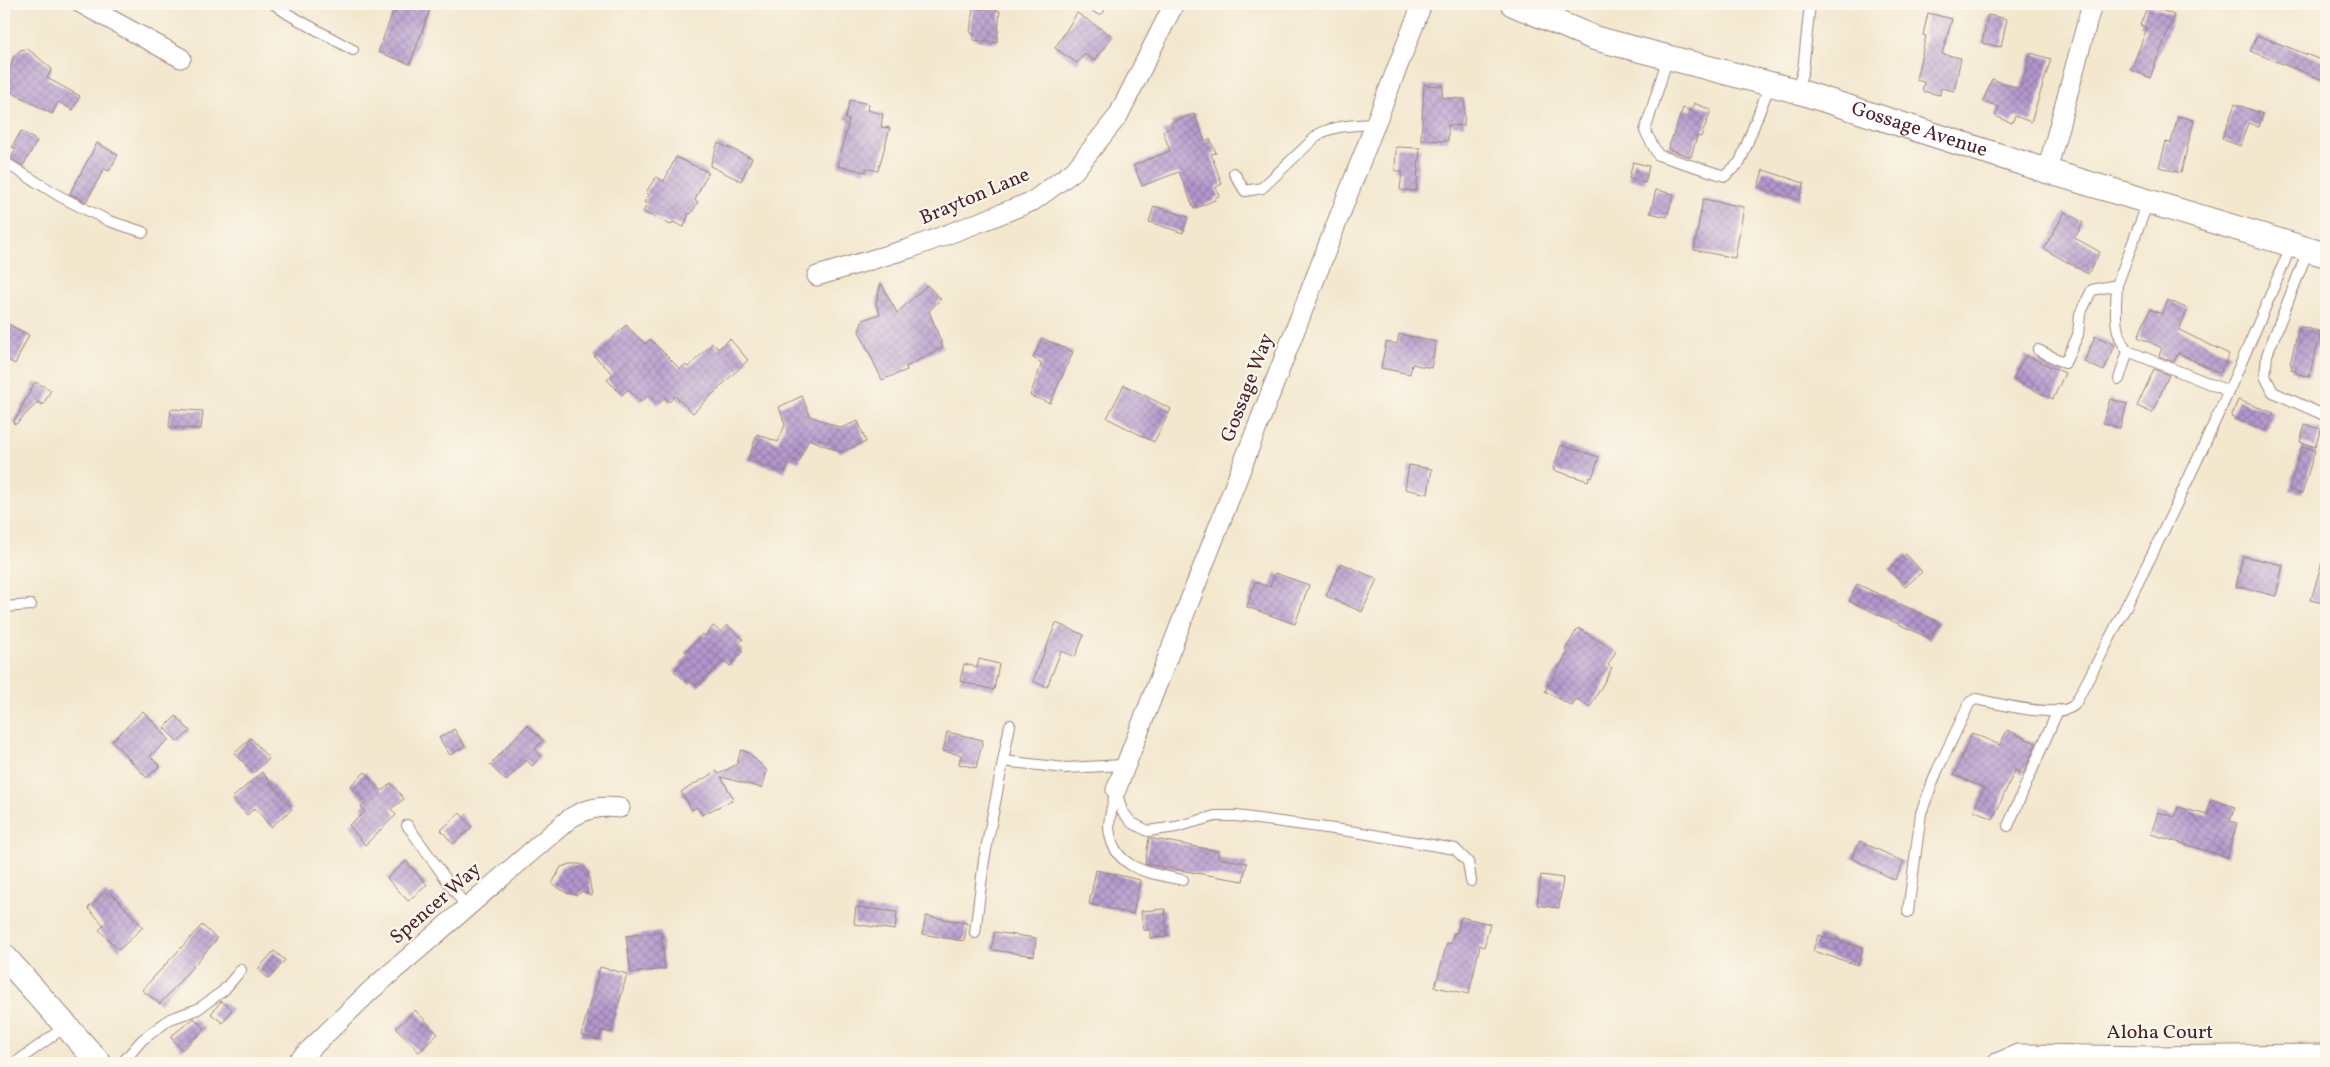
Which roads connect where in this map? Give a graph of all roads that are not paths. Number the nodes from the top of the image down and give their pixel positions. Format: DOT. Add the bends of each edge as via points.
graph roads {
  1 [pos="82,4"];
  2 [pos="274,4"];
  3 [pos="1174,4"];
  4 [pos="1422,4"];
  5 [pos="1513,4"];
  6 [pos="1810,4"];
  7 [pos="2092,4"];
  8 [pos="353,50"];
  9 [pos="1668,57"];
  10 [pos="181,58"];
  11 [pos="1770,84"];
  12 [pos="1797,91"];
  13 [pos="1375,124"];
  14 [pos="4,162"];
  15 [pos="2047,171"];
  16 [pos="1234,173"];
  17 [pos="2148,202"];
  18 [pos="142,232"];
  19 [pos="2308,250"];
  20 [pos="817,276"];
  21 [pos="2117,285"];
  22 [pos="2038,350"];
  23 [pos="2128,351"];
  24 [pos="2118,379"];
  25 [pos="2228,391"];
  26 [pos="2326,416"];
  27 [pos="31,605"];
  28 [pos="4,607"];
  29 [pos="2058,710"];
  30 [pos="1010,725"];
  31 [pos="1003,761"];
  32 [pos="1124,765"];
  33 [pos="1116,790"];
  34 [pos="620,808"];
  35 [pos="407,825"];
  36 [pos="2008,826"];
  37 [pos="1183,880"];
  38 [pos="1471,881"];
  39 [pos="467,908"];
  40 [pos="1908,912"];
  41 [pos="975,934"];
  42 [pos="4,956"];
  43 [pos="241,970"];
  44 [pos="66,1026"];
  45 [pos="2326,1054"];
  46 [pos="15,1063"];
  47 [pos="100,1063"];
  48 [pos="122,1063"];
  49 [pos="296,1063"];
  50 [pos="1997,1063"];
  1 -- 10 [label="street"];
  2 -- 8 [label="lane"];
  3 -- 20 [label="street, Brayton Lane" via="1118,116 1074,171 1033,201 911,248"];
  4 -- 13 [label="street, Gossage Way"];
  5 -- 9 [label="street, Gossage Avenue" via="1594,38"];
  6 -- 12 [label="lane" via="1803,70"];
  7 -- 15 [label="street"];
  9 -- 11 [label="street, Gossage Avenue"];
  9 -- 11 [label="lane" via="1645,131 1658,155 1725,176 1740,162"];
  11 -- 12 [label="street, Gossage Avenue"];
  12 -- 15 [label="street, Gossage Avenue"];
  13 -- 16 [label="lane" via="1334,128 1319,134 1262,188 1245,191"];
  13 -- 32 [label="street, Gossage Way"];
  14 -- 18 [label="lane" via="109,222"];
  15 -- 17 [label="street, Gossage Avenue"];
  17 -- 19 [label="street, Gossage Avenue"];
  17 -- 21 [label="lane"];
  19 -- 25 [label="lane"];
  19 -- 26 [label="lane" via="2267,354 2266,376 2273,392"];
  21 -- 22 [label="lane" via="2092,290 2080,314 2078,335 2065,363"];
  21 -- 23 [label="lane" via="2116,318 2120,342"];
  23 -- 24 [label="lane"];
  23 -- 25 [label="lane"];
  25 -- 29 [label="lane" via="2115,631 2075,704 2071,709"];
  27 -- 28 [label="lane"];
  29 -- 36 [label="lane"];
  29 -- 40 [label="lane" via="2032,710 1976,699 1970,702 1937,770 1921,814"];
  30 -- 31 [label="lane"];
  31 -- 32 [label="lane" via="1065,768"];
  31 -- 41 [label="lane" via="984,860"];
  32 -- 33 [label="street, Gossage Way"];
  33 -- 37 [label="lane" via="1109,826 1112,841 1124,862 1142,872"];
  33 -- 38 [label="lane" via="1122,812 1132,823 1148,831 1215,816 1236,816 1356,832 1455,849 1468,862"];
  34 -- 39 [label="street, Spencer Way" via="602,806 582,810"];
  35 -- 39 [label="lane"];
  39 -- 49 [label="street, Spencer Way" via="370,991"];
  42 -- 44 [label="street"];
  43 -- 48 [label="lane" via="223,991 198,1009 170,1019 142,1040"];
  44 -- 46 [label="lane"];
  44 -- 47 [label="street"];
  45 -- 50 [label="street, Aloha Court" via="2018,1054"];
}
